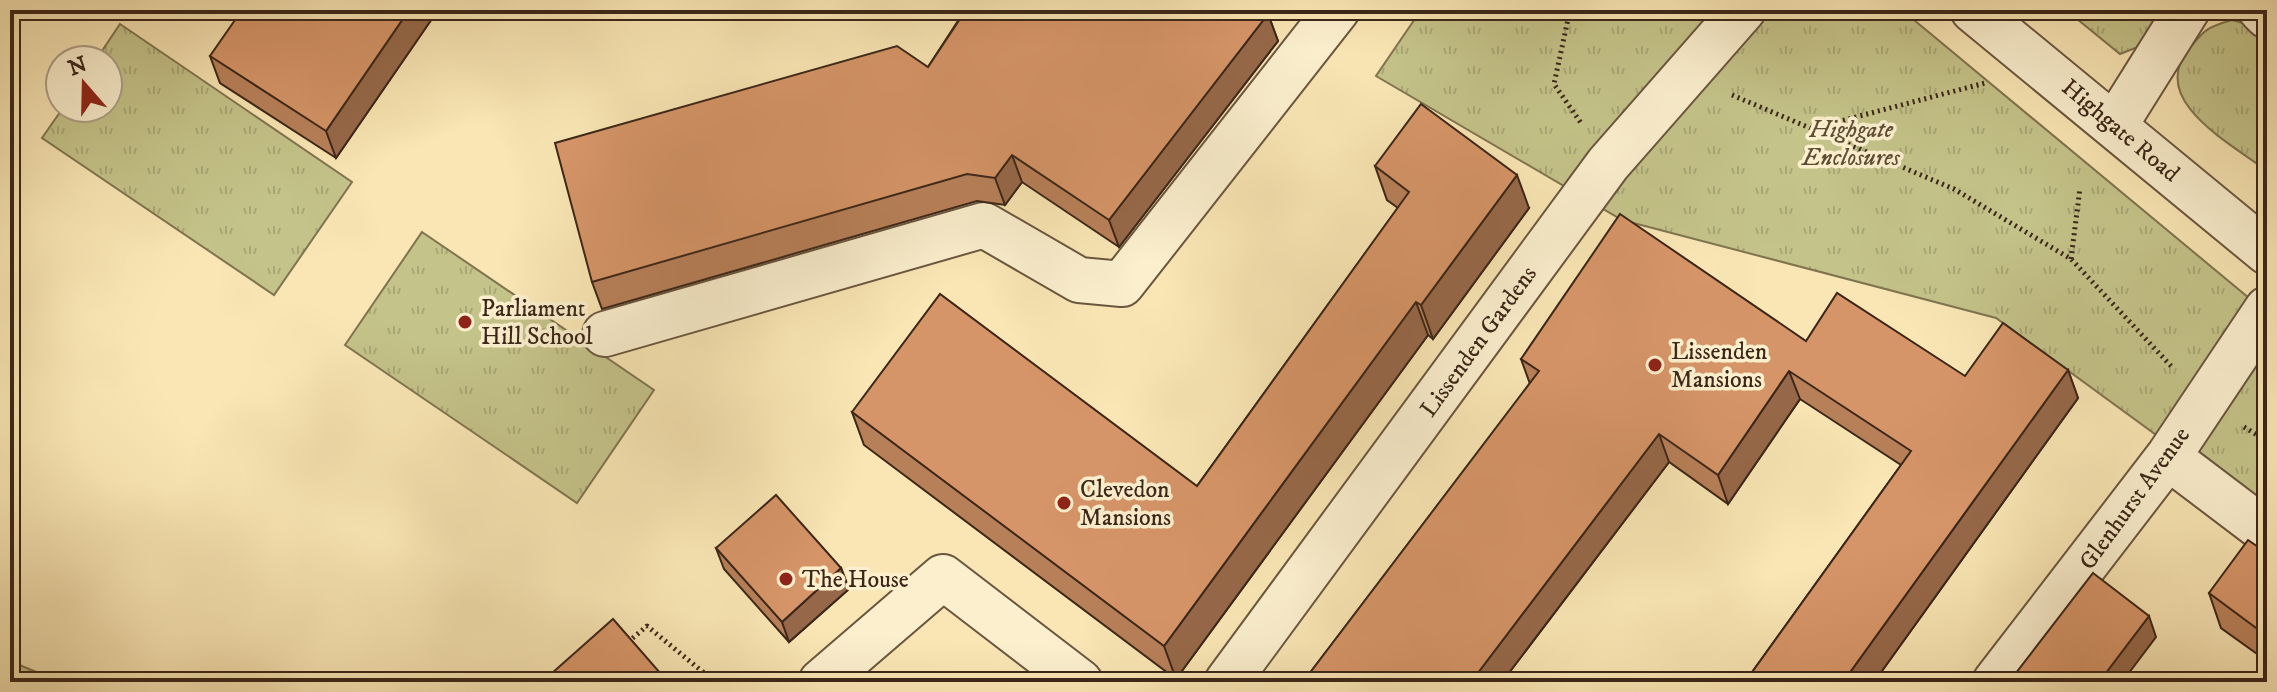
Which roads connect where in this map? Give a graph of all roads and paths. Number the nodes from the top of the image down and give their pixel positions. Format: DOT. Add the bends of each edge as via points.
graph roads {
  1 [pos="1337,10"];
  2 [pos="1570,10"];
  3 [pos="1743,10"];
  4 [pos="1973,10"];
  5 [pos="2187,10"];
  6 [pos="2261,10"];
  7 [pos="2267,16"];
  8 [pos="2018,46"];
  9 [pos="1686,75"];
  10 [pos="2115,125"];
  11 [pos="1813,129"];
  12 [pos="1608,164"];
  13 [pos="2080,188"];
  14 [pos="2267,252"];
  15 [pos="2071,259"];
  16 [pos="2267,309"];
  17 [pos="605,334"];
  18 [pos="2204,402"];
  19 [pos="2267,441"];
  20 [pos="2168,457"];
  21 [pos="2267,532"];
  22 [pos="625,645"];
  23 [pos="715,682"];
  24 [pos="821,682"];
  25 [pos="1080,682"];
  26 [pos="1227,682"];
  27 [pos="1995,682"];
  1 -- 17 [label="street" via="1122,284 1079,280 984,225"];
  2 -- 12 [label="path" via="1554,84"];
  3 -- 9 [label="street, Lissenden Gardens"];
  4 -- 8 [label="street, Highgate Road"];
  5 -- 10 [label="street"];
  6 -- 7 [label="street"];
  8 -- 10 [label="street, Highgate Road"];
  8 -- 11 [label="path" via="1984,84"];
  9 -- 11 [label="path"];
  9 -- 12 [label="street, Lissenden Gardens"];
  10 -- 14 [label="street, Highgate Road"];
  11 -- 15 [label="path" via="1954,189"];
  12 -- 26 [label="street, Lissenden Gardens"];
  13 -- 15 [label="path"];
  15 -- 18 [label="path"];
  16 -- 18 [label="street, Glenhurst Avenue"];
  18 -- 19 [label="path"];
  18 -- 20 [label="street, Glenhurst Avenue"];
  20 -- 21 [label="street"];
  20 -- 27 [label="street, Glenhurst Avenue"];
  22 -- 23 [label="path" via="647,626"];
  24 -- 25 [label="street" via="943,577"];
}
